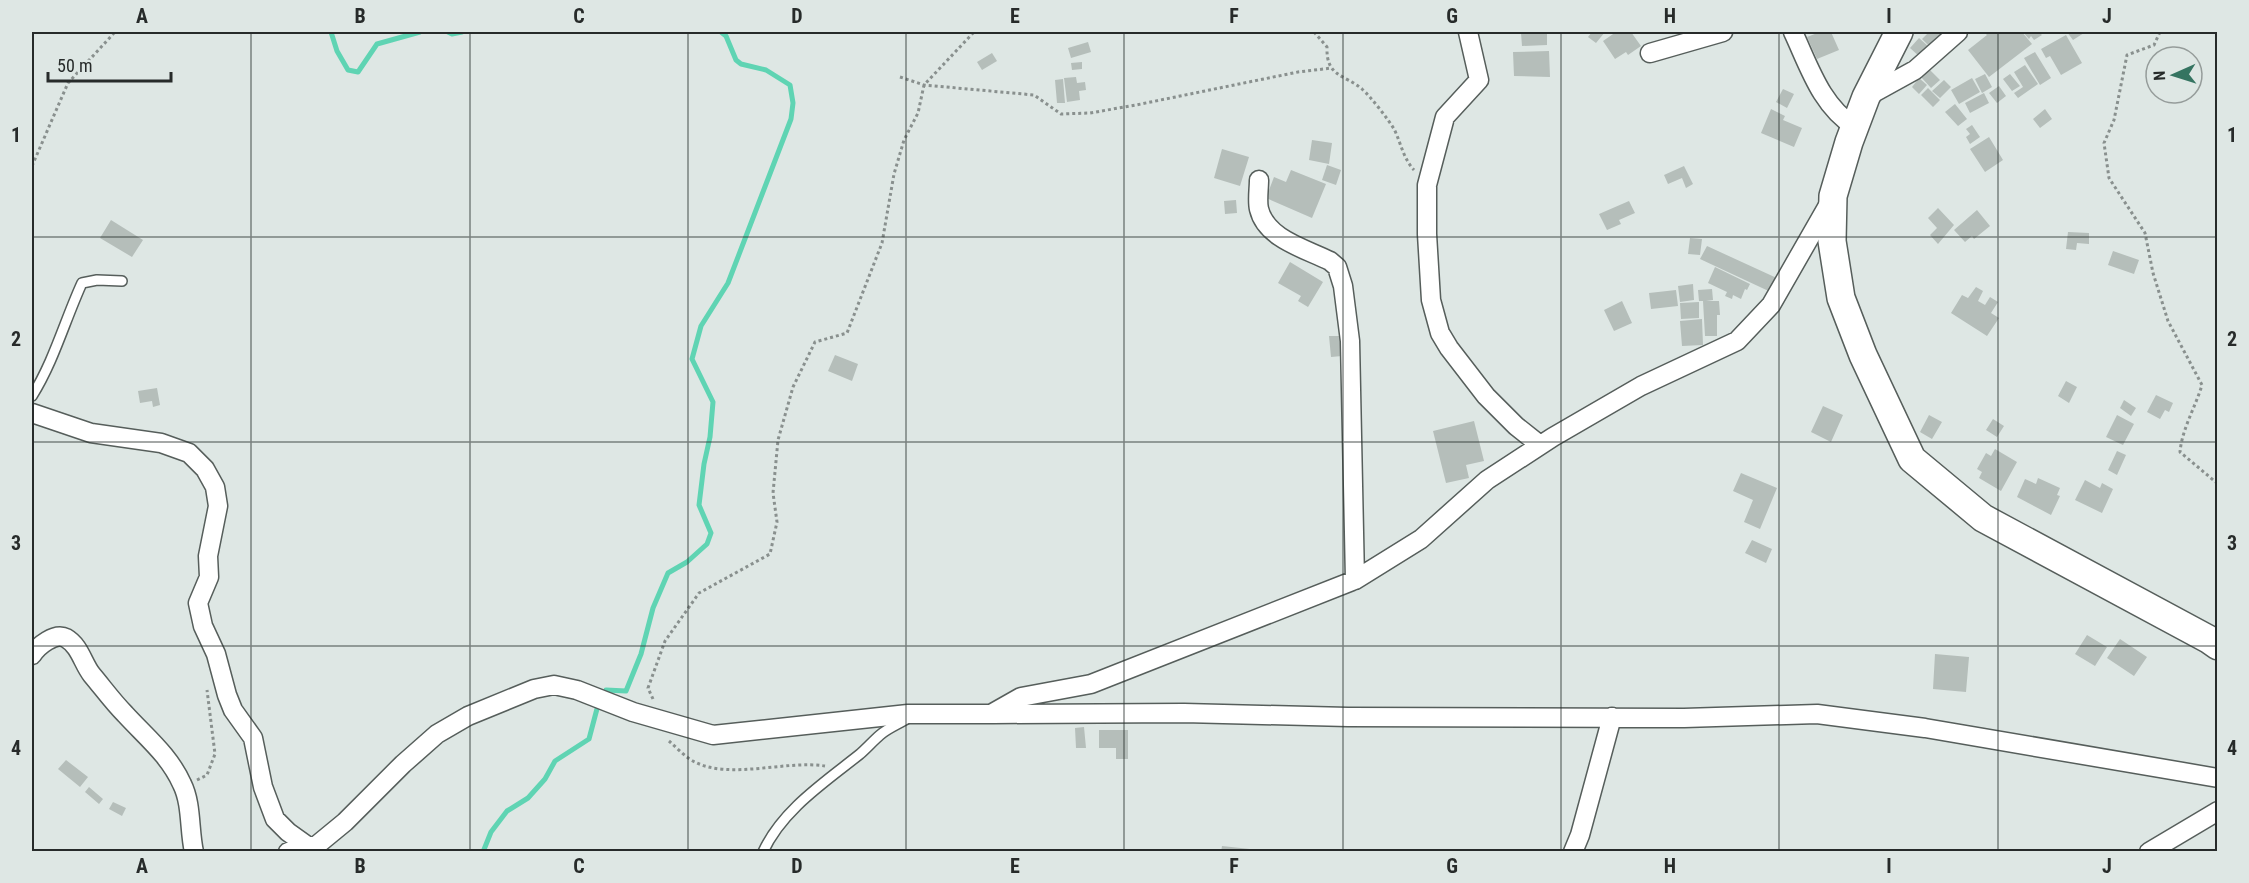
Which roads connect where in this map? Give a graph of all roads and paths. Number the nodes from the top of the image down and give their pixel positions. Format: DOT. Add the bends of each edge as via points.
graph roads {
  1 [pos="115,32"];
  2 [pos="974,32"];
  3 [pos="1314,32"];
  4 [pos="1468,32"];
  5 [pos="1723,32"];
  6 [pos="1793,32"];
  7 [pos="1899,32"];
  8 [pos="1958,32"];
  9 [pos="2160,32"];
  10 [pos="1650,53"];
  11 [pos="1332,68"];
  12 [pos="900,77"];
  13 [pos="924,85"];
  14 [pos="1866,97"];
  15 [pos="1855,127"];
  16 [pos="32,166"];
  17 [pos="1259,180"];
  18 [pos="1427,185"];
  19 [pos="1833,196"];
  20 [pos="122,281"];
  21 [pos="32,396"];
  22 [pos="32,412"];
  23 [pos="1540,445"];
  24 [pos="2217,484"];
  25 [pos="1355,580"];
  26 [pos="2217,646"];
  27 [pos="32,655"];
  28 [pos="206,689"];
  29 [pos="915,714"];
  30 [pos="991,714"];
  31 [pos="1612,717"];
  32 [pos="661,720"];
  33 [pos="841,768"];
  34 [pos="2217,778"];
  35 [pos="184,786"];
  36 [pos="2217,811"];
  37 [pos="309,847"];
  38 [pos="194,852"];
  39 [pos="288,852"];
  40 [pos="763,852"];
  41 [pos="1573,852"];
  42 [pos="2149,852"];
  1 -- 16 [label="path" via="68,83"];
  2 -- 13 [label="path"];
  3 -- 11 [label="path" via="1327,47"];
  4 -- 18 [label="street" via="1479,80 1445,117"];
  5 -- 10 [label="street"];
  6 -- 15 [label="street" via="1819,89 1840,118"];
  7 -- 14 [label="main road"];
  8 -- 14 [label="street" via="1915,70"];
  9 -- 24 [label="path" via="2154,45 2127,55 2114,120 2104,143 2109,178 2145,233 2168,321 2202,385 2182,435 2180,452"];
  11 -- 13 [label="path" via="1090,113 1061,114 1034,95"];
  11 -- 18 [label="path" via="1363,89 1393,128 1407,162"];
  12 -- 13 [label="path"];
  13 -- 32 [label="path" via="918,113 904,140 894,174 882,243 847,333 814,342 793,387 778,440 773,493 777,522 770,554 699,593 665,641 648,688"];
  14 -- 15 [label="main road"];
  15 -- 19 [label="main road"];
  17 -- 25 [label="street" via="1259,208 1266,224 1279,237 1330,261 1337,267 1343,286 1350,341"];
  18 -- 23 [label="street" via="1431,300 1440,333 1486,396"];
  19 -- 23 [label="street" via="1771,305 1737,340 1631,392"];
  19 -- 26 [label="main road" via="1832,241 1841,298 1912,459 1983,518"];
  20 -- 21 [label="lane" via="82,282"];
  22 -- 37 [label="street" via="91,433 161,443 189,453 205,469 215,487 218,506 208,556 209,577 198,603 203,626 233,710 254,738 263,787 275,819"];
  23 -- 25 [label="street" via="1487,480 1421,539"];
  25 -- 30 [label="street" via="1092,684 1021,697"];
  27 -- 35 [label="street" via="51,639 66,638 106,692 170,760"];
  28 -- 35 [label="path" via="215,754 207,775"];
  29 -- 30 [label="street"];
  29 -- 32 [label="street" via="713,735"];
  29 -- 33 [label="lane" via="881,734"];
  30 -- 31 [label="street"];
  31 -- 34 [label="street" via="1817,714 1936,730"];
  31 -- 41 [label="street"];
  32 -- 33 [label="path" via="667,740 694,762 718,770 809,764"];
  32 -- 37 [label="street" via="578,690 554,685 534,688 437,734 345,822"];
  33 -- 40 [label="lane" via="792,811 768,839"];
  35 -- 38 [label="street"];
  36 -- 42 [label="street"];
  37 -- 39 [label="street"];
}
